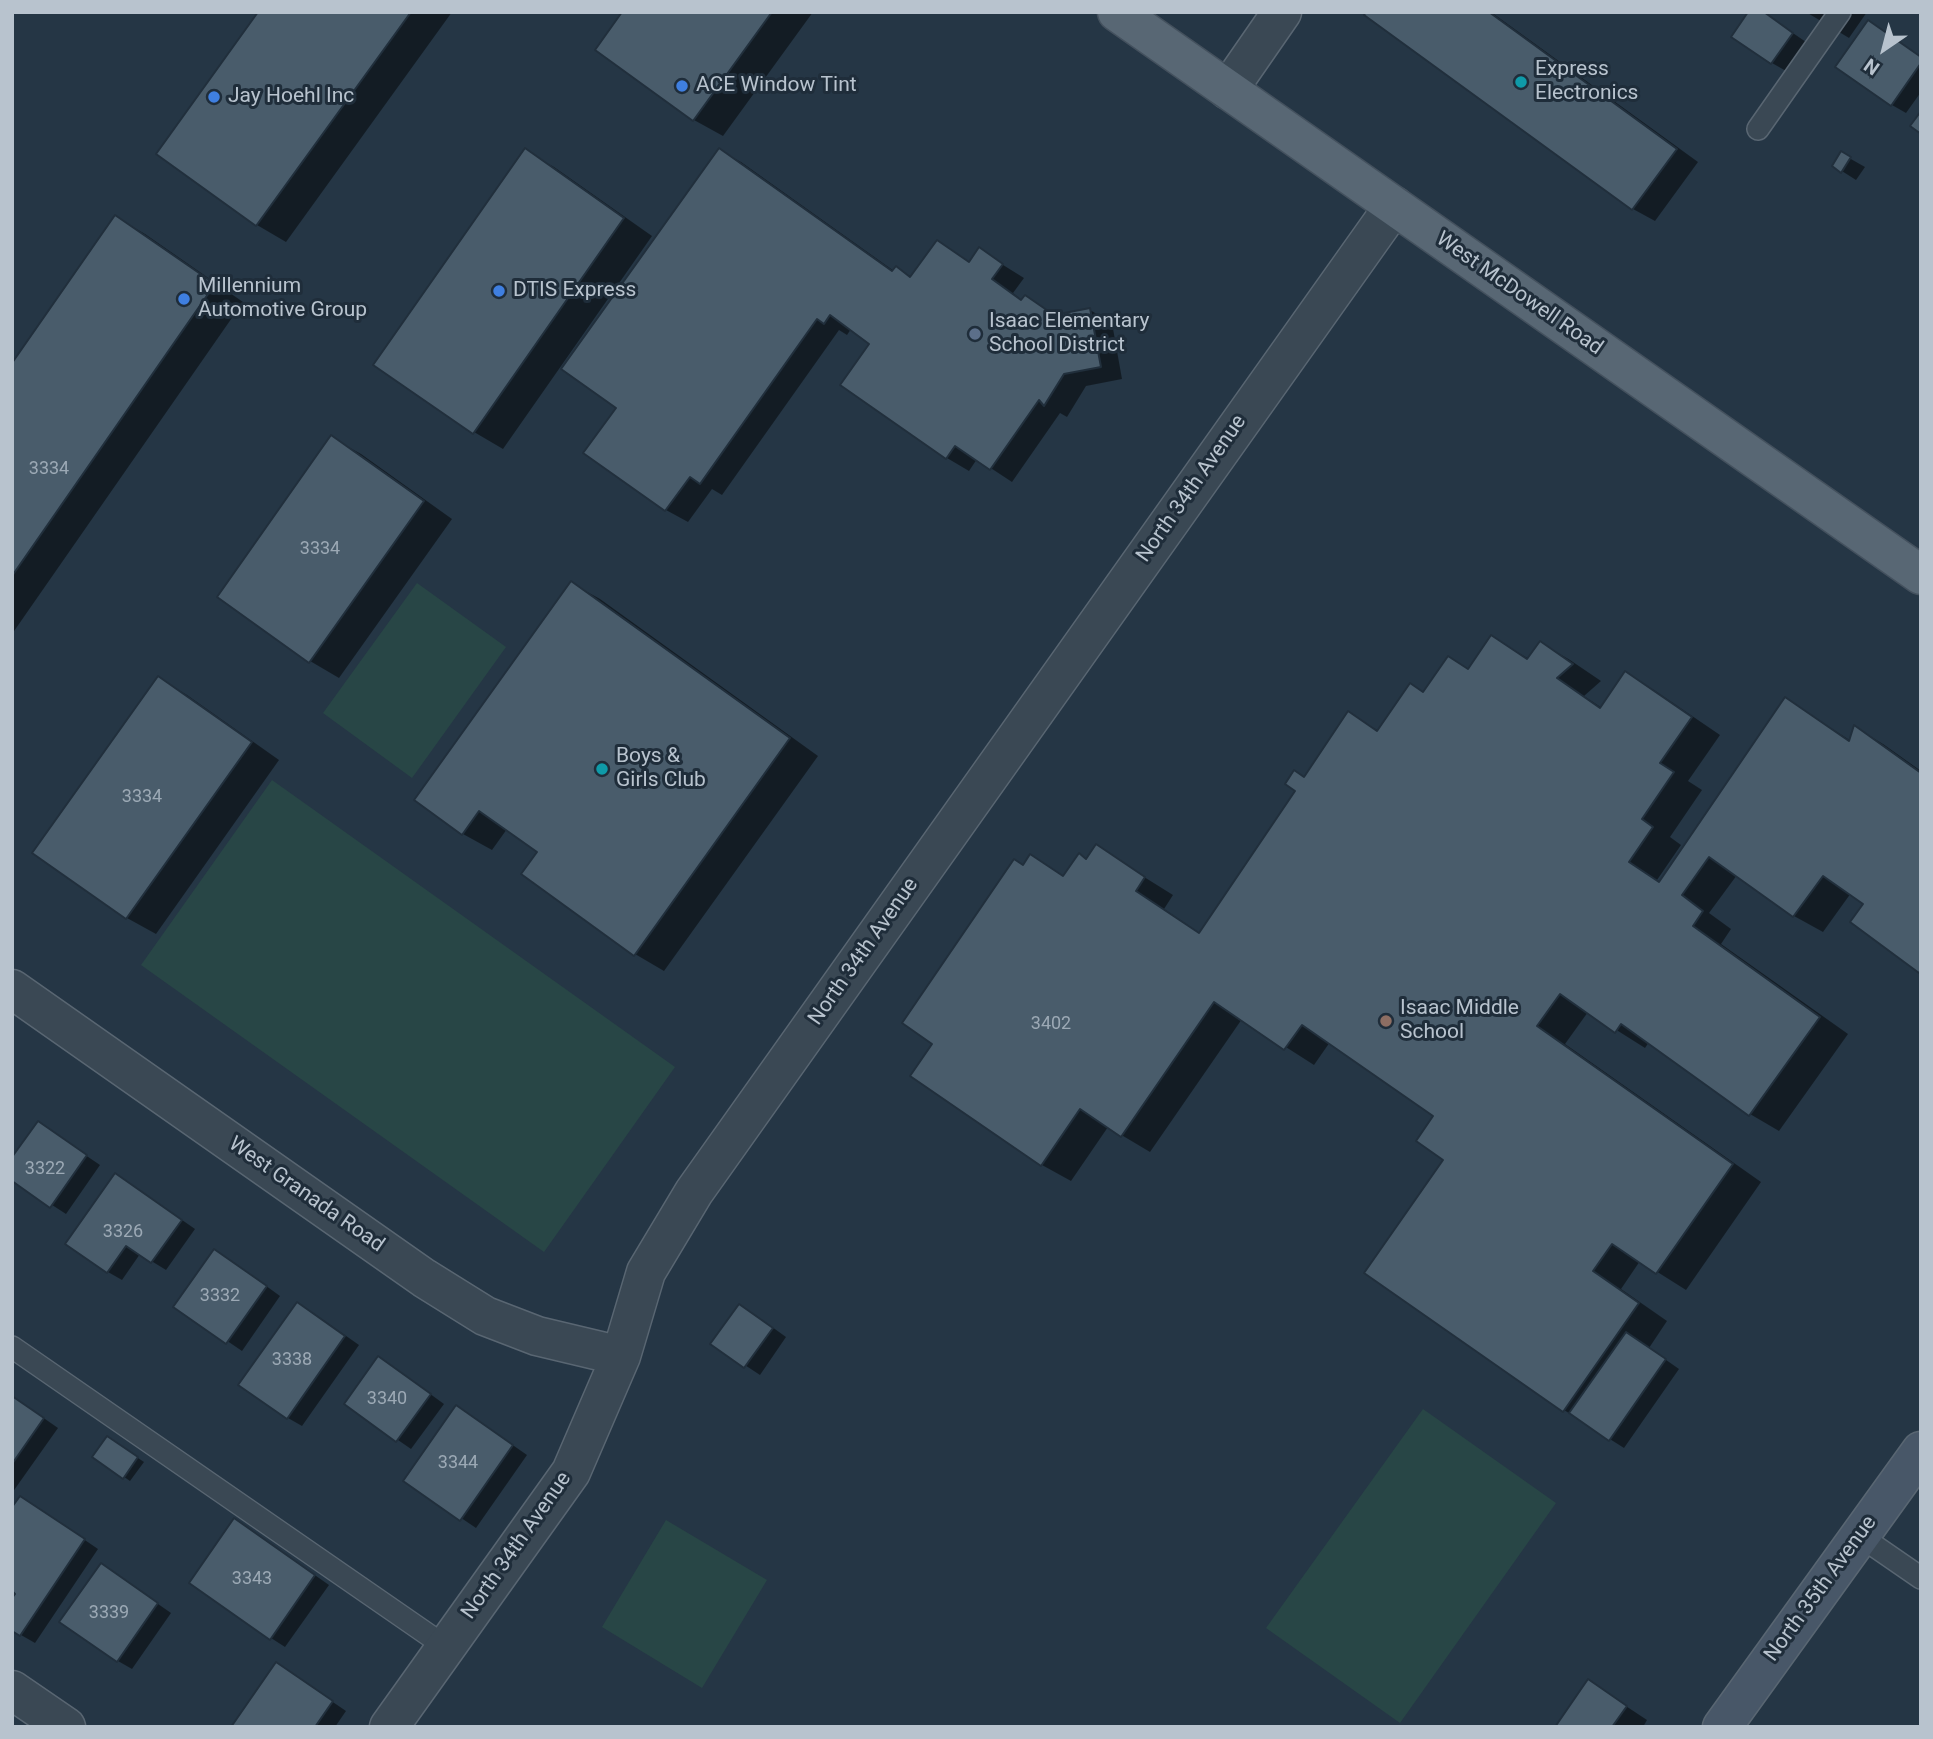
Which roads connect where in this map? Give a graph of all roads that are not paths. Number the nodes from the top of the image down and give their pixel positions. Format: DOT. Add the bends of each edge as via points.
graph roads {
  1 [pos="1117,12"];
  2 [pos="1282,12"];
  3 [pos="1840,12"];
  4 [pos="1228,90"];
  5 [pos="1758,130"];
  6 [pos="1394,206"];
  7 [pos="1921,575"];
  8 [pos="12,989"];
  9 [pos="12,1347"];
  10 [pos="621,1356"];
  11 [pos="1921,1451"];
  12 [pos="1860,1536"];
  13 [pos="1921,1578"];
  14 [pos="446,1647"];
  15 [pos="12,1690"];
  16 [pos="65,1727"];
  17 [pos="389,1727"];
  18 [pos="1722,1727"];
  1 -- 4 [label="main road, West McDowell Road"];
  2 -- 4 [label="street"];
  3 -- 5 [label="lane"];
  4 -- 6 [label="main road, West McDowell Road"];
  6 -- 7 [label="main road, West McDowell Road"];
  6 -- 10 [label="street, North 34th Avenue" via="694,1192 646,1272"];
  8 -- 10 [label="street, West Granada Road" via="485,1316 537,1336"];
  9 -- 14 [label="lane"];
  10 -- 14 [label="street, North 34th Avenue" via="571,1472"];
  11 -- 12 [label="main road, North 35th Avenue"];
  12 -- 13 [label="lane"];
  12 -- 18 [label="main road, North 35th Avenue"];
  14 -- 17 [label="street, North 34th Avenue"];
  15 -- 16 [label="street"];
}
